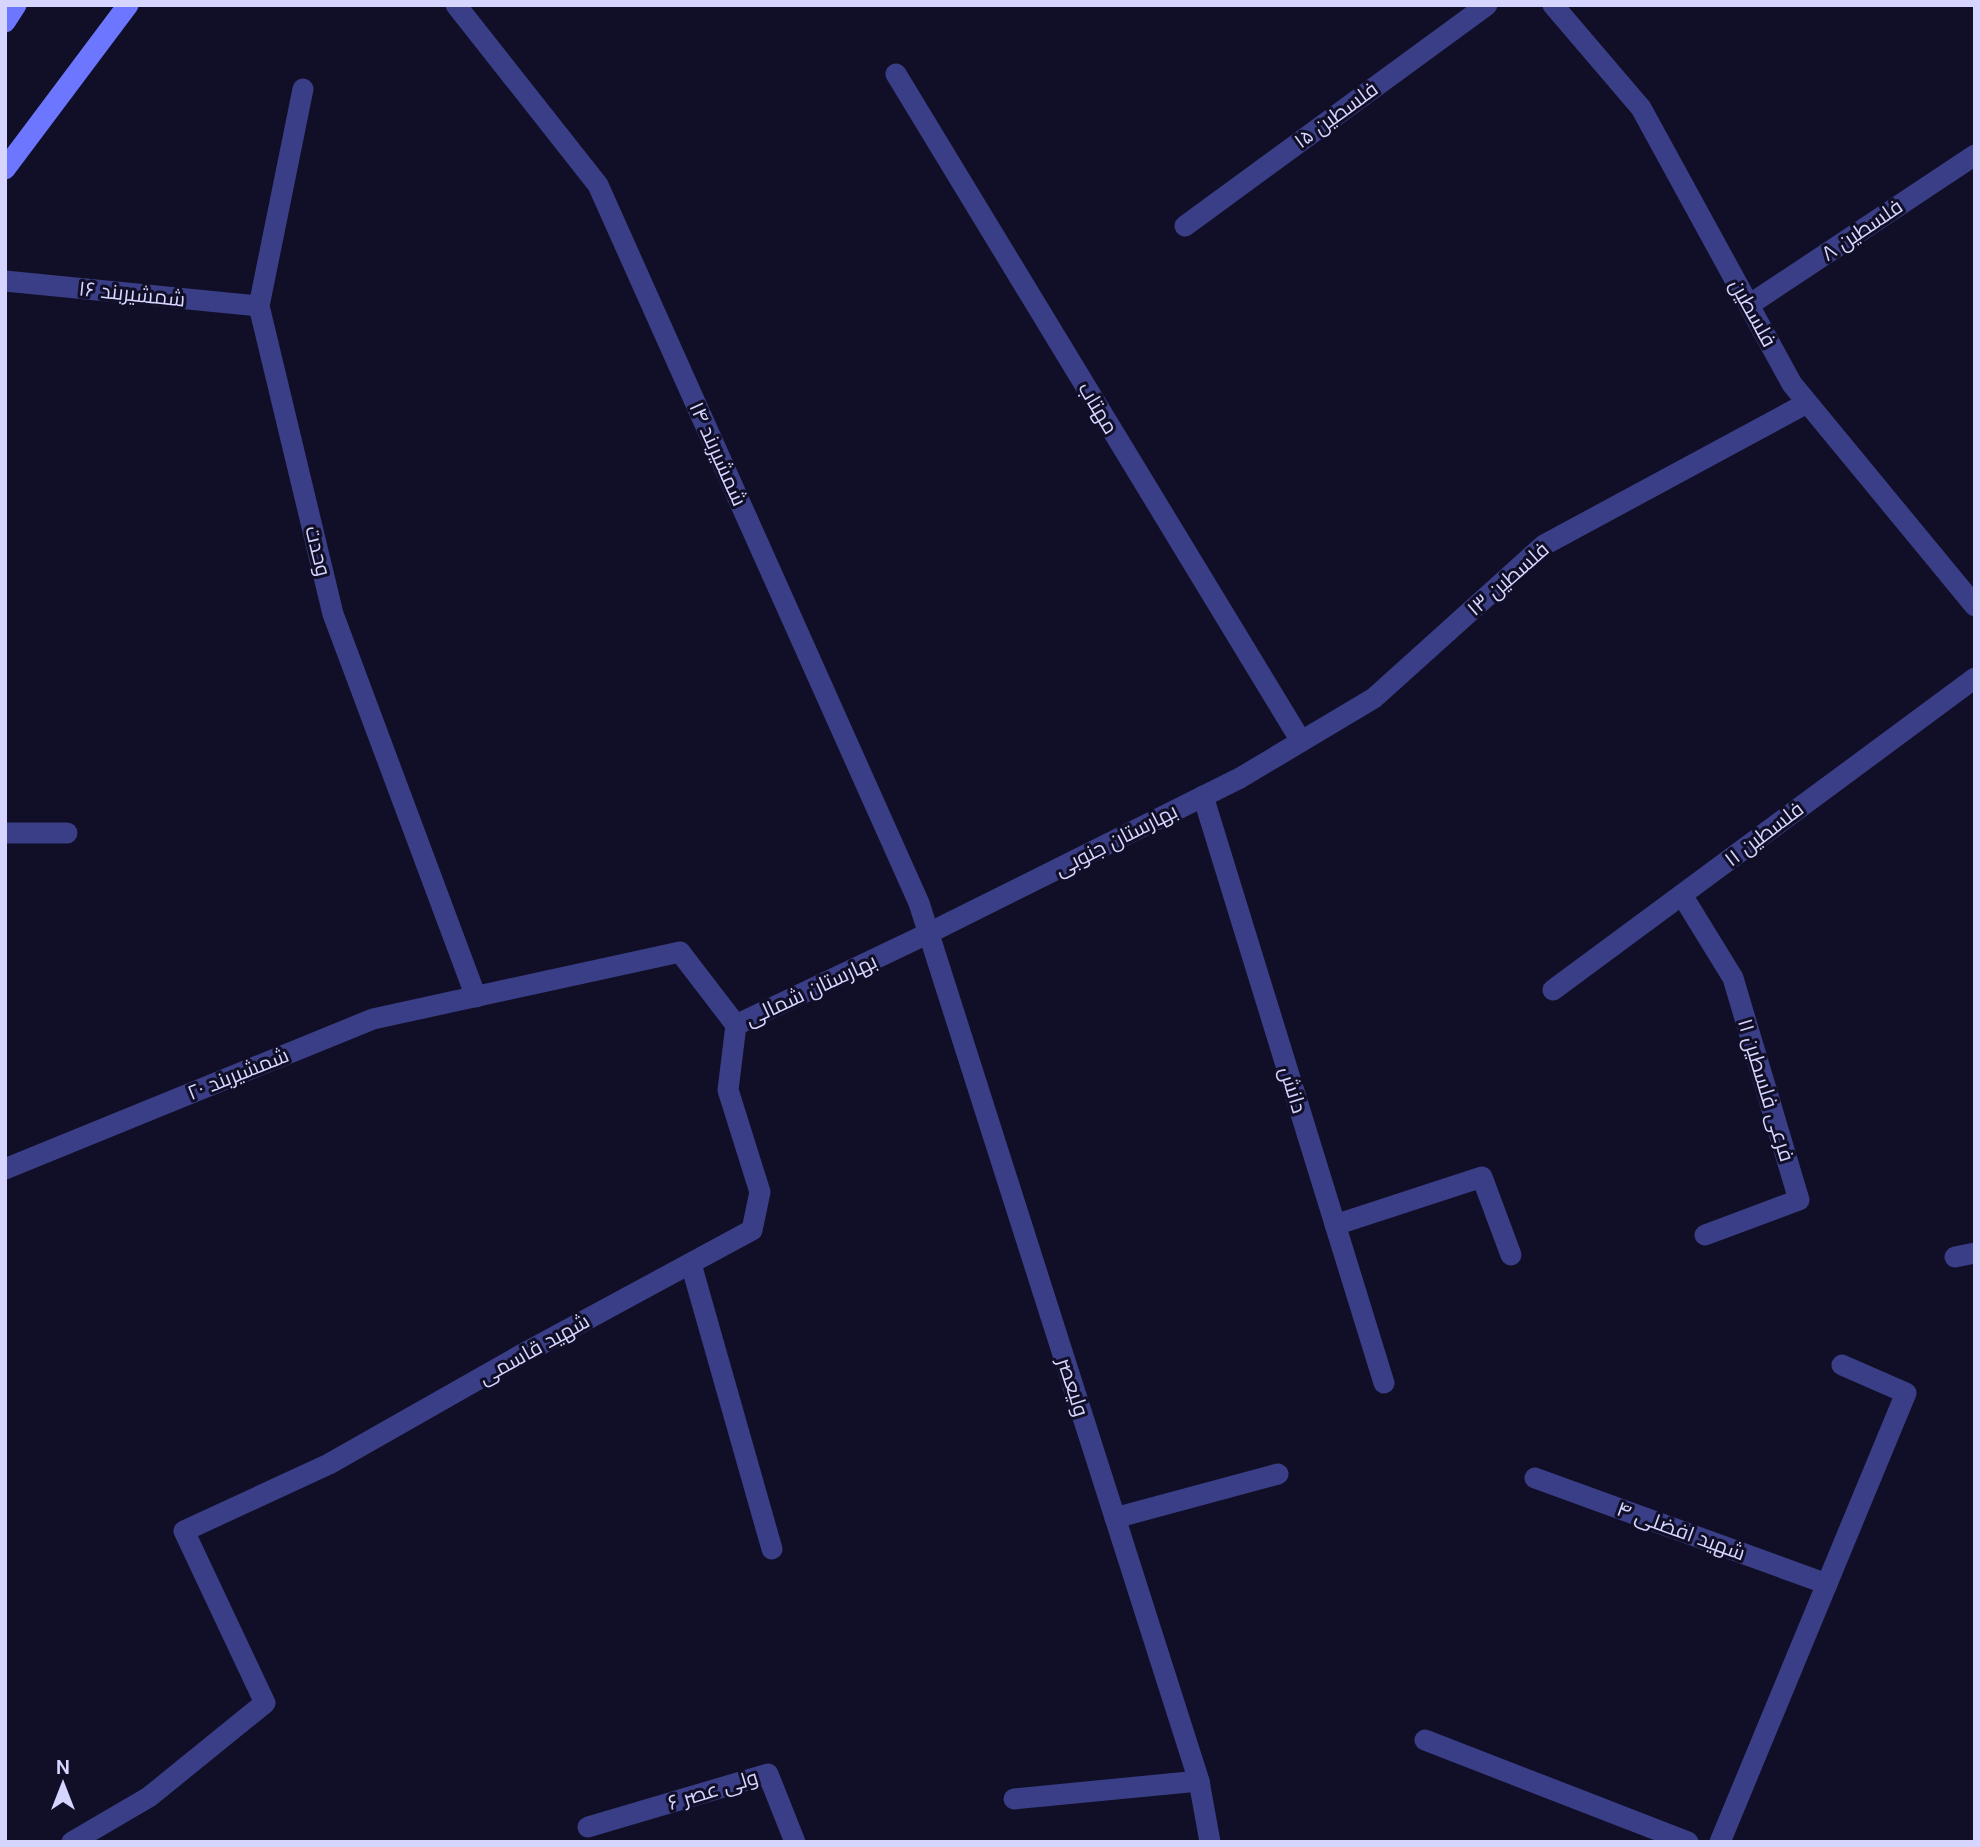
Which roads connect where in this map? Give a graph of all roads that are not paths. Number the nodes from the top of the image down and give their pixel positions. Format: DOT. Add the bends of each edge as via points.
graph roads {
  1 [pos="16,5"];
  2 [pos="128,5"];
  3 [pos="456,5"];
  4 [pos="1487,5"];
  5 [pos="1553,5"];
  6 [pos="5,22"];
  7 [pos="895,74"];
  8 [pos="303,89"];
  9 [pos="1975,155"];
  10 [pos="5,169"];
  11 [pos="1185,226"];
  12 [pos="5,281"];
  13 [pos="1749,305"];
  14 [pos="259,306"];
  15 [pos="1807,403"];
  16 [pos="1975,606"];
  17 [pos="1975,678"];
  18 [pos="1301,741"];
  19 [pos="1203,796"];
  20 [pos="5,833"];
  21 [pos="67,833"];
  22 [pos="1682,895"];
  23 [pos="929,933"];
  24 [pos="1553,990"];
  25 [pos="476,997"];
  26 [pos="736,1025"];
  27 [pos="5,1169"];
  28 [pos="1335,1225"];
  29 [pos="1705,1235"];
  30 [pos="1511,1255"];
  31 [pos="691,1264"];
  32 [pos="1842,1365"];
  33 [pos="1384,1383"];
  34 [pos="1278,1474"];
  35 [pos="1535,1478"];
  36 [pos="1115,1518"];
  37 [pos="772,1549"];
  38 [pos="1827,1584"];
  39 [pos="1425,1740"];
  40 [pos="1199,1781"];
  41 [pos="1014,1799"];
  42 [pos="588,1827"];
  43 [pos="72,1842"];
  44 [pos="795,1842"];
  45 [pos="1210,1842"];
  46 [pos="1688,1842"];
  47 [pos="1720,1842"];
  1 -- 6 [label="main road"];
  2 -- 10 [label="main road"];
  3 -- 23 [label="street, شمشیربند ۱۴" via="598,184"];
  4 -- 11 [label="street, فلسطین ۱۵"];
  5 -- 13 [label="street, فلسطین" via="1641,108"];
  7 -- 18 [label="street, مهتاب"];
  8 -- 14 [label="street, وحدت"];
  9 -- 13 [label="street, فلسطین ۸"];
  12 -- 14 [label="street, شمشیربند ۱۶"];
  13 -- 15 [label="street, فلسطین"];
  14 -- 25 [label="street, وحدت" via="333,614"];
  15 -- 16 [label="street, فلسطین"];
  15 -- 18 [label="street, فلسطین ۱۳" via="1544,545 1374,698"];
  17 -- 22 [label="street, فلسطین ۱۱"];
  18 -- 19 [label="street, بهارستان جنوبی"];
  19 -- 23 [label="street, بهارستان جنوبی"];
  19 -- 28 [label="street, دانش"];
  20 -- 21 [label="street"];
  22 -- 24 [label="street, فلسطین ۱۱"];
  22 -- 29 [label="street, فرعی فلسطین ۱۱" via="1733,978 1799,1200"];
  23 -- 26 [label="street, بهارستان شمالی"];
  23 -- 36 [label="street, ولیعصر"];
  25 -- 26 [label="street, بهارستان شمالی" via="680,952"];
  25 -- 27 [label="street, شمشیربند ۲۰" via="373,1020"];
  26 -- 31 [label="street, شهید قاسمی" via="728,1090 760,1192 752,1230"];
  28 -- 30 [label="street" via="1482,1177"];
  28 -- 33 [label="street, دانش"];
  31 -- 37 [label="street"];
  31 -- 43 [label="street, شهید قاسمی" via="329,1464 184,1531 265,1703 149,1797"];
  32 -- 38 [label="street" via="1906,1393"];
  34 -- 36 [label="street"];
  35 -- 38 [label="street, شهید افضلی ۴"];
  36 -- 40 [label="street, ولیعصر"];
  38 -- 47 [label="street"];
  39 -- 46 [label="street"];
  40 -- 41 [label="street"];
  40 -- 45 [label="street, ولیعصر"];
  42 -- 44 [label="street, ولی عصر ۶" via="768,1774"];
}
